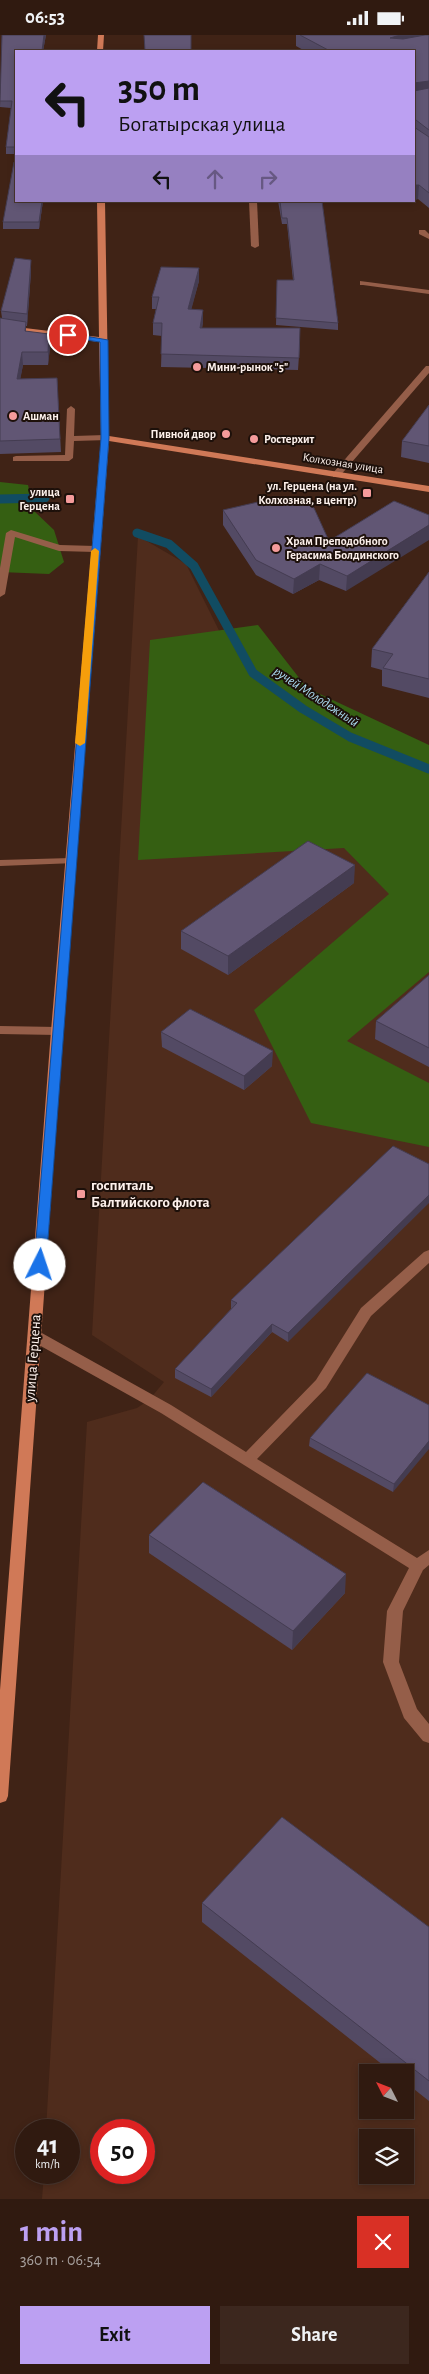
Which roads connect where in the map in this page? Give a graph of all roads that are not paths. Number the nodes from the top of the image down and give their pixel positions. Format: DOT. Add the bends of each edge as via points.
graph roads {
  1 [pos="101,35"];
  2 [pos="100,50"];
  3 [pos="101,202"];
  4 [pos="254,202"];
  5 [pos="255,246"];
  6 [pos="363,283"];
  7 [pos="429,292"];
  8 [pos="0,327"];
  9 [pos="104,340"];
  10 [pos="429,368"];
  11 [pos="72,409"];
  12 [pos="105,438"];
  13 [pos="71,439"];
  14 [pos="16,459"];
  15 [pos="336,475"];
  16 [pos="429,489"];
  17 [pos="0,528"];
  18 [pos="11,533"];
  19 [pos="95,549"];
  20 [pos="0,594"];
  21 [pos="71,861"];
  22 [pos="0,863"];
  23 [pos="0,1030"];
  24 [pos="57,1031"];
  25 [pos="429,1255"];
  26 [pos="35,1336"];
  27 [pos="247,1460"];
  28 [pos="423,1561"];
  29 [pos="429,1736"];
  30 [pos="0,1796"];
  1 -- 2 [label="main road"];
  3 -- 9 [label="main road, улица Герцена"];
  4 -- 5 [label="lane"];
  6 -- 7 [label="lane"];
  8 -- 9 [label="main road"];
  9 -- 12 [label="main road, улица Герцена"];
  10 -- 15 [label="lane"];
  11 -- 13 [label="lane"];
  12 -- 13 [label="lane"];
  12 -- 15 [label="main road, Колхозная улица"];
  12 -- 19 [label="main road, улица Герцена"];
  13 -- 14 [label="lane" via="69,458"];
  15 -- 16 [label="main road, Колхозная улица"];
  17 -- 18 [label="lane"];
  18 -- 19 [label="lane" via="59,548"];
  18 -- 20 [label="lane"];
  19 -- 21 [label="main road, улица Герцена"];
  21 -- 22 [label="lane"];
  21 -- 24 [label="main road, улица Герцена"];
  23 -- 24 [label="lane"];
  24 -- 26 [label="main road, улица Герцена"];
  25 -- 27 [label="lane" via="366,1312 321,1384"];
  26 -- 27 [label="lane" via="166,1409"];
  26 -- 30 [label="main road, улица Герцена"];
  27 -- 28 [label="lane"];
  28 -- 29 [label="lane" via="395,1611 392,1661 410,1713"];
}
